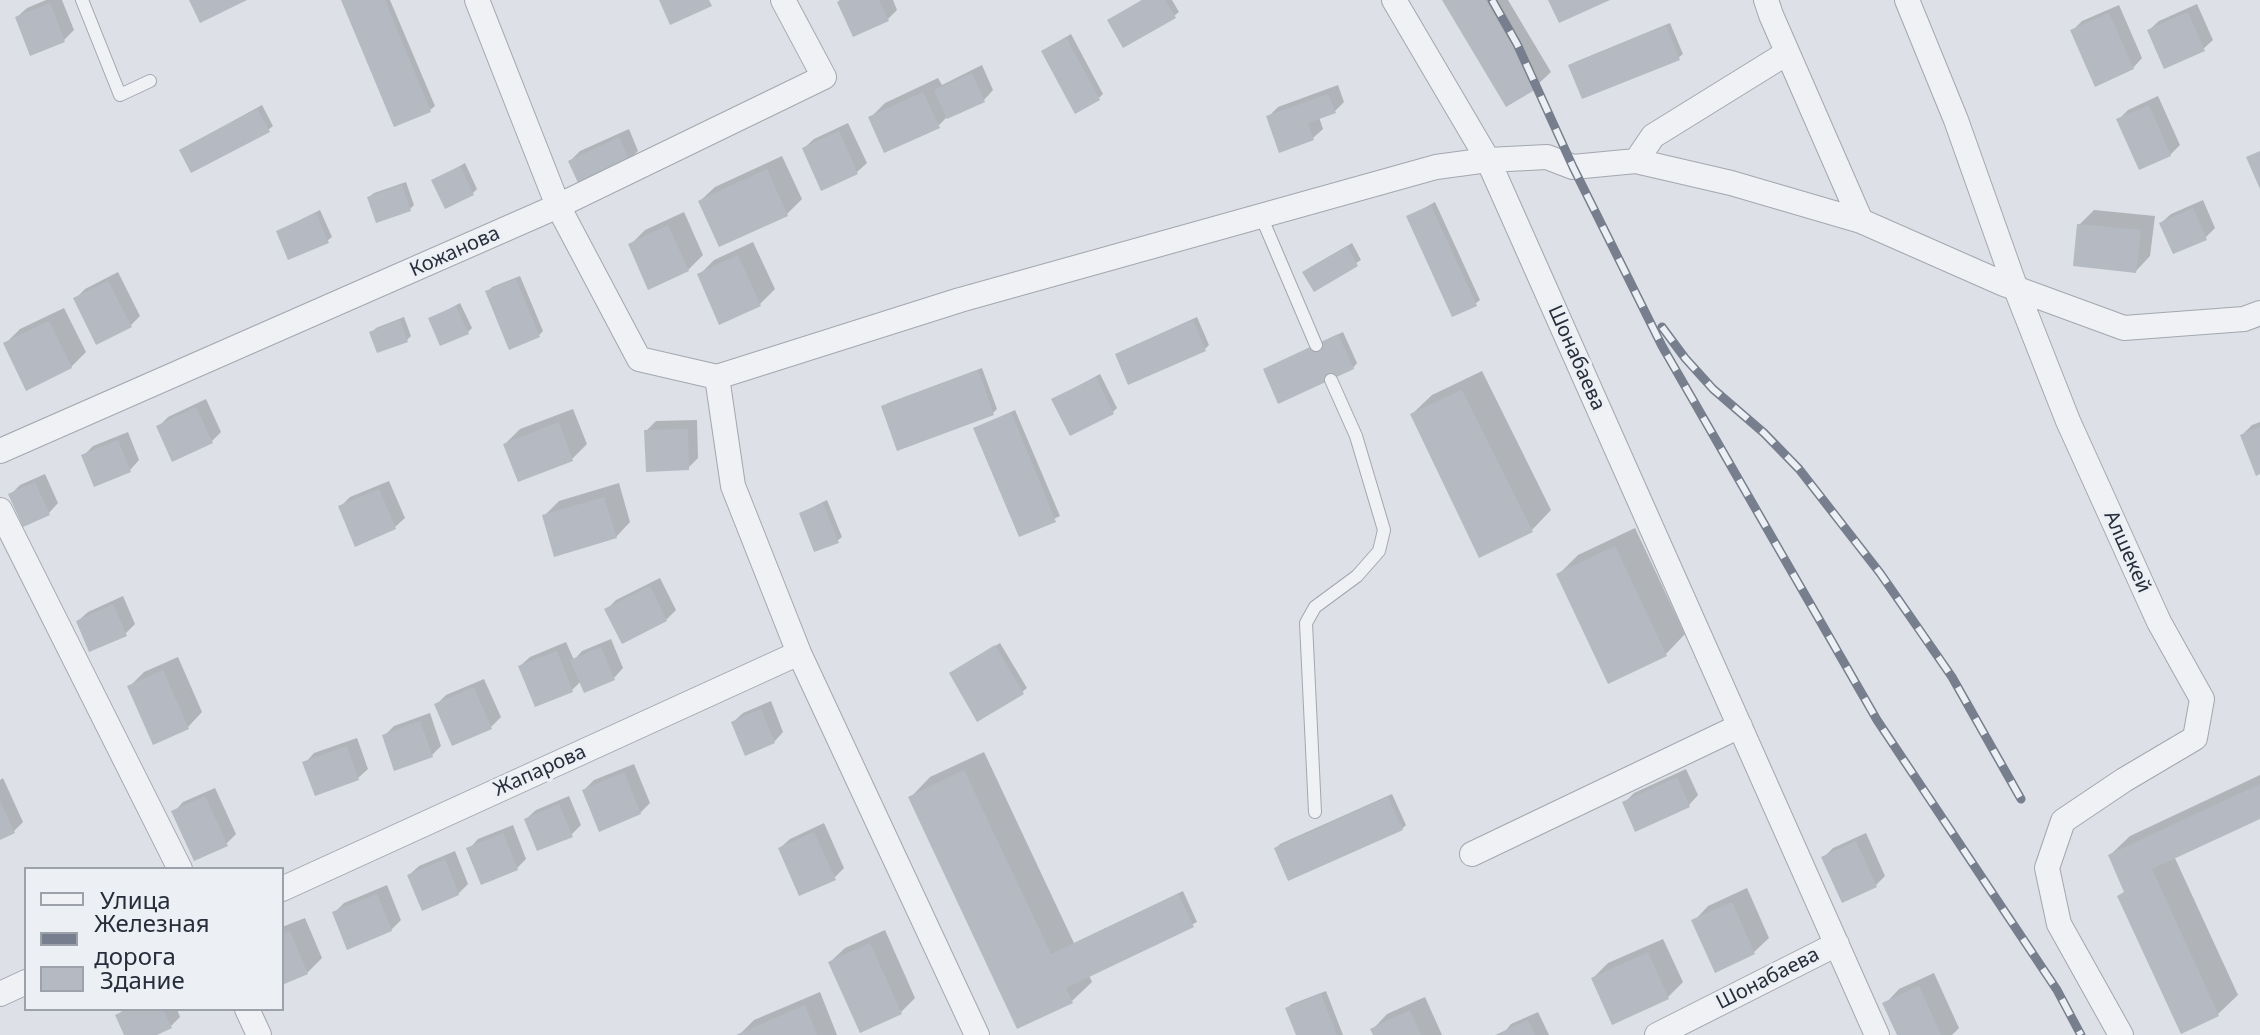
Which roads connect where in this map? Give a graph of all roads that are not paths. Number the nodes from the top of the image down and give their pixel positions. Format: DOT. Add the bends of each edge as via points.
graph roads {
  1 [pos="82,0"];
  2 [pos="477,0"];
  3 [pos="783,0"];
  4 [pos="1394,0"];
  5 [pos="1766,0"];
  6 [pos="1907,0"];
  7 [pos="1787,53"];
  8 [pos="150,81"];
  9 [pos="1488,160"];
  10 [pos="1636,161"];
  11 [pos="558,206"];
  12 [pos="1261,216"];
  13 [pos="1861,221"];
  14 [pos="2016,289"];
  15 [pos="2260,313"];
  16 [pos="1316,345"];
  17 [pos="717,377"];
  18 [pos="1331,380"];
  19 [pos="0,451"];
  20 [pos="0,510"];
  21 [pos="799,653"];
  22 [pos="1740,726"];
  23 [pos="1315,812"];
  24 [pos="1472,854"];
  25 [pos="179,867"];
  26 [pos="284,888"];
  27 [pos="1837,944"];
  28 [pos="24,983"];
  29 [pos="0,994"];
  30 [pos="248,1011"];
  31 [pos="259,1035"];
  32 [pos="977,1035"];
  33 [pos="1657,1035"];
  34 [pos="1877,1035"];
  35 [pos="2121,1035"];
  1 -- 8 [label="lane" via="120,95"];
  2 -- 11 [label="street"];
  3 -- 11 [label="street, Кожанова" via="824,77"];
  4 -- 9 [label="street, Шонабаева"];
  5 -- 7 [label="street"];
  6 -- 14 [label="street, Алшекей"];
  7 -- 10 [label="street" via="1653,136"];
  7 -- 13 [label="street"];
  9 -- 10 [label="street" via="1547,157 1573,167"];
  9 -- 12 [label="street" via="1436,167"];
  9 -- 22 [label="street, Шонабаева"];
  10 -- 13 [label="street"];
  11 -- 17 [label="street" via="639,359"];
  11 -- 19 [label="street, Кожанова"];
  12 -- 16 [label="lane"];
  12 -- 17 [label="street" via="960,300"];
  13 -- 14 [label="street"];
  14 -- 15 [label="street" via="2124,328 2244,319"];
  14 -- 35 [label="street, Алшекей" via="2152,608 2202,699 2195,738 2063,821 2047,868 2059,924"];
  17 -- 21 [label="street" via="733,486"];
  18 -- 23 [label="lane" via="1356,436 1384,530 1379,551 1357,576 1315,607 1306,623"];
  20 -- 25 [label="street"];
  21 -- 26 [label="street, Жапарова"];
  21 -- 32 [label="street"];
  22 -- 24 [label="street"];
  22 -- 27 [label="street, Шонабаева"];
  27 -- 33 [label="street, Шонабаева"];
  27 -- 34 [label="street, Шонабаева"];
  28 -- 29 [label="street"];
  30 -- 31 [label="street"];
}
